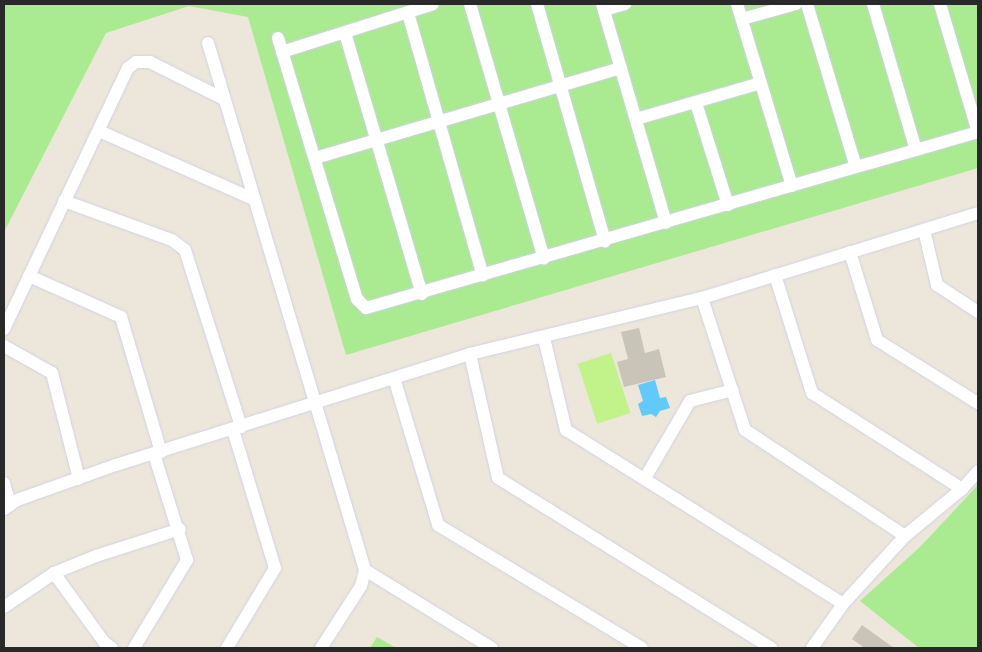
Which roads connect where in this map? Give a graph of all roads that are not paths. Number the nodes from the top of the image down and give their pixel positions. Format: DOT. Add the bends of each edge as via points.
graph roads {
  1 [pos="433,4"];
  2 [pos="470,4"];
  3 [pos="537,4"];
  4 [pos="625,4"];
  5 [pos="737,4"];
  6 [pos="796,4"];
  7 [pos="807,4"];
  8 [pos="873,4"];
  9 [pos="940,4"];
  10 [pos="603,7"];
  11 [pos="408,13"];
  12 [pos="742,20"];
  13 [pos="345,32"];
  14 [pos="278,38"];
  15 [pos="208,44"];
  16 [pos="282,52"];
  17 [pos="621,68"];
  18 [pos="761,83"];
  19 [pos="561,86"];
  20 [pos="224,99"];
  21 [pos="696,103"];
  22 [pos="499,104"];
  23 [pos="636,119"];
  24 [pos="439,122"];
  25 [pos="99,131"];
  26 [pos="978,132"];
  27 [pos="376,140"];
  28 [pos="916,150"];
  29 [pos="315,158"];
  30 [pos="856,168"];
  31 [pos="792,186"];
  32 [pos="253,199"];
  33 [pos="64,201"];
  34 [pos="728,205"];
  35 [pos="978,213"];
  36 [pos="666,223"];
  37 [pos="924,230"];
  38 [pos="605,241"];
  39 [pos="850,252"];
  40 [pos="544,258"];
  41 [pos="775,274"];
  42 [pos="29,276"];
  43 [pos="483,276"];
  44 [pos="422,294"];
  45 [pos="702,298"];
  46 [pos="978,312"];
  47 [pos="4,329"];
  48 [pos="544,338"];
  49 [pos="4,346"];
  50 [pos="470,354"];
  51 [pos="394,378"];
  52 [pos="733,390"];
  53 [pos="316,402"];
  54 [pos="978,403"];
  55 [pos="237,428"];
  56 [pos="157,453"];
  57 [pos="978,471"];
  58 [pos="645,478"];
  59 [pos="79,479"];
  60 [pos="4,483"];
  61 [pos="962,489"];
  62 [pos="7,507"];
  63 [pos="180,529"];
  64 [pos="905,536"];
  65 [pos="365,570"];
  66 [pos="54,573"];
  67 [pos="843,604"];
  68 [pos="4,607"];
  69 [pos="112,648"];
  70 [pos="134,648"];
  71 [pos="227,648"];
  72 [pos="321,648"];
  73 [pos="492,648"];
  74 [pos="642,648"];
  75 [pos="771,648"];
  76 [pos="812,648"];
  1 -- 11 [label="street"];
  2 -- 22 [label="street"];
  3 -- 19 [label="street"];
  4 -- 10 [label="street"];
  5 -- 12 [label="street"];
  6 -- 12 [label="street"];
  7 -- 30 [label="street"];
  8 -- 28 [label="street"];
  9 -- 26 [label="street"];
  10 -- 17 [label="street"];
  11 -- 13 [label="street"];
  11 -- 24 [label="street"];
  12 -- 18 [label="street"];
  13 -- 16 [label="street"];
  13 -- 27 [label="street"];
  14 -- 16 [label="street"];
  15 -- 20 [label="street"];
  16 -- 29 [label="street"];
  17 -- 19 [label="street"];
  17 -- 23 [label="street"];
  18 -- 21 [label="street"];
  18 -- 31 [label="street"];
  19 -- 22 [label="street"];
  19 -- 38 [label="street"];
  20 -- 25 [label="street" via="150,62 136,62 128,68"];
  20 -- 32 [label="street"];
  21 -- 23 [label="street"];
  21 -- 34 [label="street"];
  22 -- 24 [label="street"];
  22 -- 40 [label="street"];
  23 -- 36 [label="street"];
  24 -- 27 [label="street"];
  24 -- 43 [label="street"];
  25 -- 32 [label="street"];
  25 -- 33 [label="street"];
  26 -- 28 [label="street"];
  27 -- 29 [label="street"];
  27 -- 44 [label="street"];
  28 -- 30 [label="street"];
  29 -- 44 [label="street" via="360,303 372,308"];
  30 -- 31 [label="street"];
  31 -- 34 [label="street"];
  32 -- 53 [label="street"];
  33 -- 42 [label="street"];
  33 -- 55 [label="street" via="172,240 185,250"];
  34 -- 36 [label="street"];
  35 -- 37 [label="street"];
  36 -- 38 [label="street"];
  37 -- 39 [label="street"];
  37 -- 46 [label="street" via="937,285"];
  38 -- 40 [label="street"];
  39 -- 41 [label="street"];
  39 -- 54 [label="street" via="877,340"];
  40 -- 43 [label="street"];
  41 -- 45 [label="street"];
  41 -- 61 [label="street" via="812,393"];
  42 -- 47 [label="street"];
  42 -- 56 [label="street" via="121,317"];
  43 -- 44 [label="street"];
  45 -- 48 [label="street"];
  45 -- 52 [label="street"];
  48 -- 50 [label="street"];
  48 -- 58 [label="street" via="566,430"];
  49 -- 59 [label="street" via="52,373"];
  50 -- 51 [label="street"];
  50 -- 75 [label="street" via="498,478"];
  51 -- 53 [label="street"];
  51 -- 74 [label="street" via="438,525"];
  52 -- 58 [label="street" via="690,401"];
  52 -- 64 [label="street" via="746,430"];
  53 -- 55 [label="street"];
  53 -- 65 [label="street"];
  55 -- 56 [label="street"];
  55 -- 71 [label="street" via="275,568"];
  56 -- 59 [label="street"];
  56 -- 63 [label="street"];
  57 -- 61 [label="street"];
  58 -- 67 [label="street"];
  59 -- 62 [label="street"];
  60 -- 62 [label="street"];
  61 -- 64 [label="street"];
  63 -- 66 [label="street"];
  63 -- 70 [label="street" via="188,560"];
  64 -- 67 [label="street"];
  65 -- 72 [label="street" via="361,586"];
  65 -- 73 [label="street"];
  66 -- 68 [label="street"];
  66 -- 69 [label="street" via="104,642"];
  67 -- 76 [label="street"];
}
